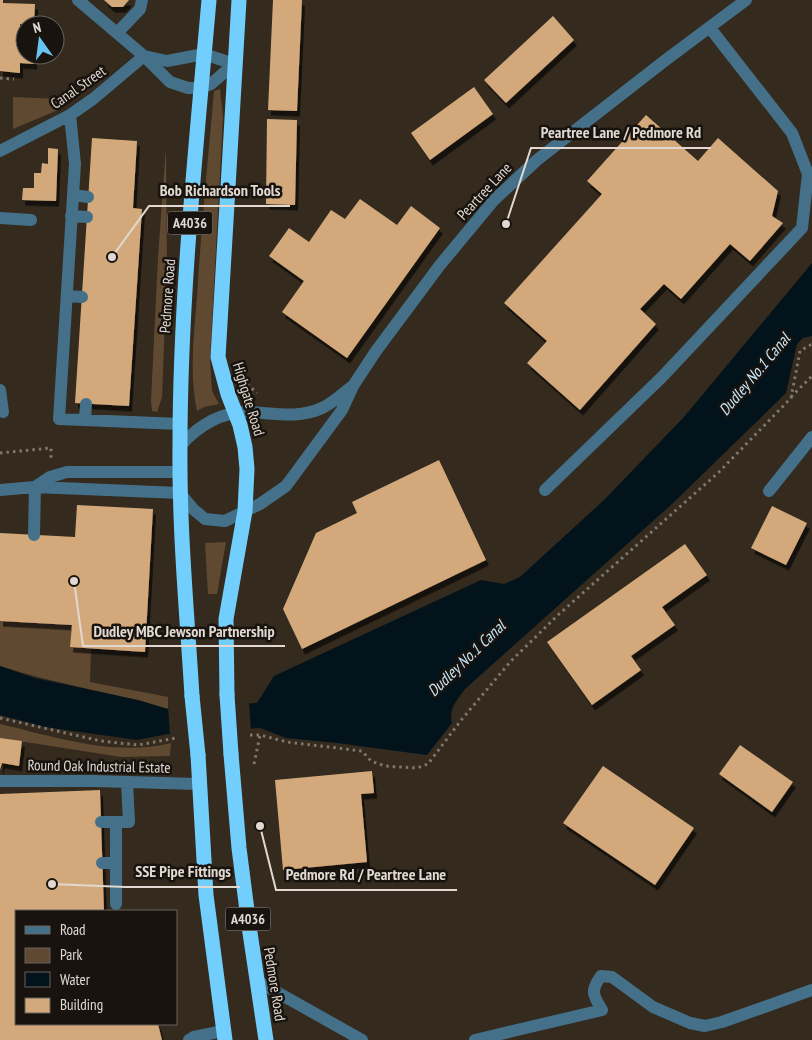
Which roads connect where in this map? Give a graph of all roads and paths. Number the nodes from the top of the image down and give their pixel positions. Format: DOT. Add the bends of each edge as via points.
graph roads {
  1 [pos="78,0"];
  2 [pos="142,0"];
  3 [pos="209,0"];
  4 [pos="239,0"];
  5 [pos="746,0"];
  6 [pos="710,28"];
  7 [pos="116,33"];
  8 [pos="204,54"];
  9 [pos="144,56"];
  10 [pos="234,64"];
  11 [pos="0,78"];
  12 [pos="14,79"];
  13 [pos="201,88"];
  14 [pos="70,116"];
  15 [pos="0,151"];
  16 [pos="73,196"];
  17 [pos="88,197"];
  18 [pos="71,216"];
  19 [pos="87,217"];
  20 [pos="0,218"];
  21 [pos="31,220"];
  22 [pos="67,296"];
  23 [pos="82,297"];
  24 [pos="812,344"];
  25 [pos="812,376"];
  26 [pos="353,386"];
  27 [pos="0,390"];
  28 [pos="791,398"];
  29 [pos="86,404"];
  30 [pos="3,412"];
  31 [pos="235,413"];
  32 [pos="85,420"];
  33 [pos="180,424"];
  34 [pos="812,437"];
  35 [pos="180,446"];
  36 [pos="180,472"];
  37 [pos="35,487"];
  38 [pos="0,490"];
  39 [pos="545,490"];
  40 [pos="769,492"];
  41 [pos="180,493"];
  42 [pos="245,511"];
  43 [pos="34,535"];
  44 [pos="260,735"];
  45 [pos="254,760"];
  46 [pos="428,764"];
  47 [pos="0,781"];
  48 [pos="127,782"];
  49 [pos="198,784"];
  50 [pos="101,822"];
  51 [pos="116,822"];
  52 [pos="102,863"];
  53 [pos="116,863"];
  54 [pos="112,907"];
  55 [pos="257,981"];
  56 [pos="812,990"];
  57 [pos="224,1036"];
  58 [pos="190,1040"];
  59 [pos="266,1040"];
  60 [pos="362,1040"];
  61 [pos="475,1040"];
  1 -- 7 [label="street"];
  2 -- 7 [label="street" via="140,9"];
  3 -- 8 [label="highway, Pedmore Road / A4036"];
  4 -- 10 [label="highway, A4036"];
  5 -- 6 [label="street, Peartree Lane"];
  6 -- 26 [label="street, Peartree Lane" via="538,160 494,200 440,265"];
  6 -- 39 [label="street" via="792,132 808,174 802,228 662,376"];
  7 -- 9 [label="street"];
  8 -- 9 [label="street" via="167,61"];
  8 -- 10 [label="street"];
  8 -- 13 [label="highway, Pedmore Road / A4036"];
  9 -- 13 [label="street" via="170,82"];
  9 -- 14 [label="street, Canal Street"];
  10 -- 13 [label="street" via="211,84"];
  10 -- 31 [label="highway, Highgate Road / A4036" via="218,357"];
  11 -- 12 [label="path"];
  13 -- 33 [label="highway, Pedmore Road / A4036" via="182,324"];
  14 -- 15 [label="street, Canal Street"];
  14 -- 16 [label="street" via="75,164"];
  16 -- 17 [label="street"];
  16 -- 18 [label="street"];
  18 -- 19 [label="street"];
  18 -- 22 [label="street"];
  20 -- 21 [label="street"];
  22 -- 23 [label="street"];
  22 -- 32 [label="street" via="59,419"];
  24 -- 28 [label="path" via="800,351"];
  25 -- 28 [label="path"];
  26 -- 31 [label="street, Peartree Lane" via="321,409 299,414"];
  26 -- 42 [label="street, Peartree Lane" via="342,410 286,486"];
  27 -- 30 [label="street"];
  28 -- 46 [label="path" via="719,472 517,654"];
  29 -- 32 [label="street"];
  31 -- 35 [label="street" via="204,423"];
  31 -- 42 [label="highway, Highgate Road / A4036" via="247,462"];
  32 -- 33 [label="street"];
  33 -- 35 [label="highway, Pedmore Road / A4036"];
  34 -- 40 [label="street"];
  35 -- 36 [label="highway, A4036"];
  36 -- 37 [label="street" via="67,472 50,477"];
  36 -- 41 [label="highway, A4036"];
  37 -- 38 [label="street"];
  37 -- 41 [label="street"];
  37 -- 43 [label="street"];
  41 -- 42 [label="street" via="205,519 225,521"];
  41 -- 49 [label="highway, A4036, bridge"];
  42 -- 55 [label="highway, Pedmore Road / A4036, bridge" via="226,619 227,695 239,848"];
  44 -- 45 [label="path"];
  47 -- 48 [label="street, Round Oak Industrial Estate"];
  48 -- 49 [label="street, Round Oak Industrial Estate"];
  48 -- 51 [label="street" via="129,822"];
  49 -- 57 [label="highway, A4036" via="206,895"];
  50 -- 51 [label="street"];
  51 -- 53 [label="street"];
  52 -- 53 [label="street"];
  53 -- 54 [label="street"];
  55 -- 59 [label="highway, Pedmore Road / A4036"];
  55 -- 60 [label="street"];
  56 -- 61 [label="street" via="705,1026 653,1007 612,977 601,976 594,986 594,996 602,1010"];
  57 -- 58 [label="street" via="194,1037"];
}
